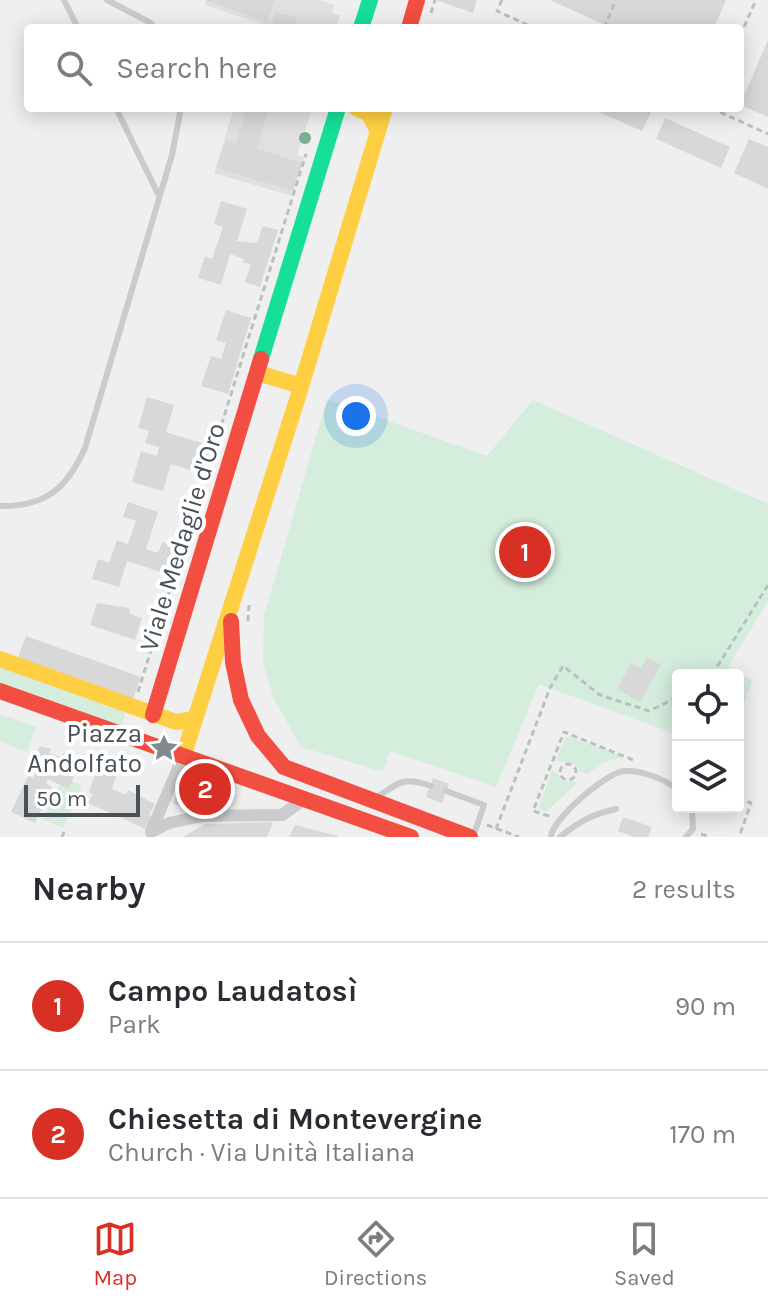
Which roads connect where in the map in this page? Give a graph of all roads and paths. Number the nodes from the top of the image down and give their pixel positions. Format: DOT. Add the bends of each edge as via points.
graph roads {
  1 [pos="64,0"];
  2 [pos="107,0"];
  3 [pos="370,0"];
  4 [pos="417,0"];
  5 [pos="502,0"];
  6 [pos="616,0"];
  7 [pos="756,0"];
  8 [pos="76,24"];
  9 [pos="152,24"];
  10 [pos="362,24"];
  11 [pos="410,24"];
  12 [pos="525,24"];
  13 [pos="606,24"];
  14 [pos="744,27"];
  15 [pos="118,112"];
  16 [pos="180,112"];
  17 [pos="339,112"];
  18 [pos="365,112"];
  19 [pos="384,112"];
  20 [pos="720,112"];
  21 [pos="378,132"];
  22 [pos="768,134"];
  23 [pos="306,153"];
  24 [pos="159,196"];
  25 [pos="258,373"];
  26 [pos="301,386"];
  27 [pos="0,506"];
  28 [pos="185,542"];
  29 [pos="203,547"];
  30 [pos="768,585"];
  31 [pos="253,594"];
  32 [pos="231,603"];
  33 [pos="248,621"];
  34 [pos="0,659"];
  35 [pos="716,669"];
  36 [pos="0,691"];
  37 [pos="672,700"];
  38 [pos="135,706"];
  39 [pos="153,715"];
  40 [pos="194,720"];
  41 [pos="126,736"];
  42 [pos="184,754"];
  43 [pos="623,762"];
  44 [pos="633,764"];
  45 [pos="551,766"];
  46 [pos="644,766"];
  47 [pos="560,769"];
  48 [pos="575,776"];
  49 [pos="587,780"];
  50 [pos="431,786"];
  51 [pos="672,787"];
  52 [pos="446,791"];
  53 [pos="306,798"];
  54 [pos="372,800"];
  55 [pos="744,800"];
  56 [pos="557,808"];
  57 [pos="616,809"];
  58 [pos="692,813"];
  59 [pos="496,829"];
  60 [pos="473,832"];
  61 [pos="150,834"];
  62 [pos="701,834"];
  63 [pos="411,837"];
  64 [pos="519,837"];
  65 [pos="551,837"];
  66 [pos="560,837"];
  67 [pos="686,837"];
  68 [pos="710,837"];
  69 [pos="739,837"];
  1 -- 8 [label="lane"];
  2 -- 9 [label="lane"];
  3 -- 10 [label="main road"];
  4 -- 11 [label="main road"];
  5 -- 12 [label="path" via="497,11"];
  6 -- 13 [label="path"];
  7 -- 14 [label="path"];
  15 -- 24 [label="lane"];
  16 -- 24 [label="lane"];
  17 -- 25 [label="main road, Viale Medaglie d'Oro"];
  18 -- 21 [label="main road"];
  19 -- 21 [label="main road"];
  20 -- 22 [label="path"];
  21 -- 26 [label="main road"];
  23 -- 28 [label="path"];
  24 -- 27 [label="lane" via="75,471 41,501"];
  25 -- 26 [label="main road"];
  25 -- 29 [label="main road, Viale Medaglie d'Oro"];
  26 -- 32 [label="main road"];
  28 -- 29 [label="path"];
  28 -- 38 [label="path"];
  29 -- 39 [label="main road, Viale Medaglie d'Oro"];
  30 -- 35 [label="path"];
  31 -- 33 [label="path"];
  32 -- 40 [label="main road"];
  32 -- 54 [label="main road" via="233,675 246,718 260,742 284,767"];
  34 -- 38 [label="main road"];
  36 -- 41 [label="main road"];
  37 -- 59 [label="path" via="649,711 600,695 563,666"];
  38 -- 39 [label="main road"];
  38 -- 41 [label="main road"];
  39 -- 40 [label="main road" via="176,722"];
  39 -- 42 [label="main road" via="159,736"];
  40 -- 42 [label="main road"];
  41 -- 42 [label="main road"];
  42 -- 53 [label="main road"];
  42 -- 61 [label="street"];
  43 -- 44 [label="path"];
  45 -- 46 [label="path" via="564,732"];
  45 -- 47 [label="path"];
  45 -- 56 [label="path" via="533,811 547,817"];
  47 -- 48 [label="path" via="566,781"];
  47 -- 48 [label="path" via="571,764"];
  48 -- 49 [label="path"];
  50 -- 54 [label="lane" via="412,779"];
  51 -- 65 [label="lane" via="645,774 624,771 611,776 566,811"];
  52 -- 60 [label="lane" via="484,805"];
  53 -- 61 [label="street" via="282,815 202,816 169,823"];
  53 -- 63 [label="main road"];
  54 -- 60 [label="main road"];
  55 -- 69 [label="path" via="751,803"];
  57 -- 66 [label="lane" via="595,813"];
  58 -- 67 [label="lane" via="693,829"];
  59 -- 60 [label="path"];
  59 -- 64 [label="path"];
  62 -- 68 [label="path"];
}
